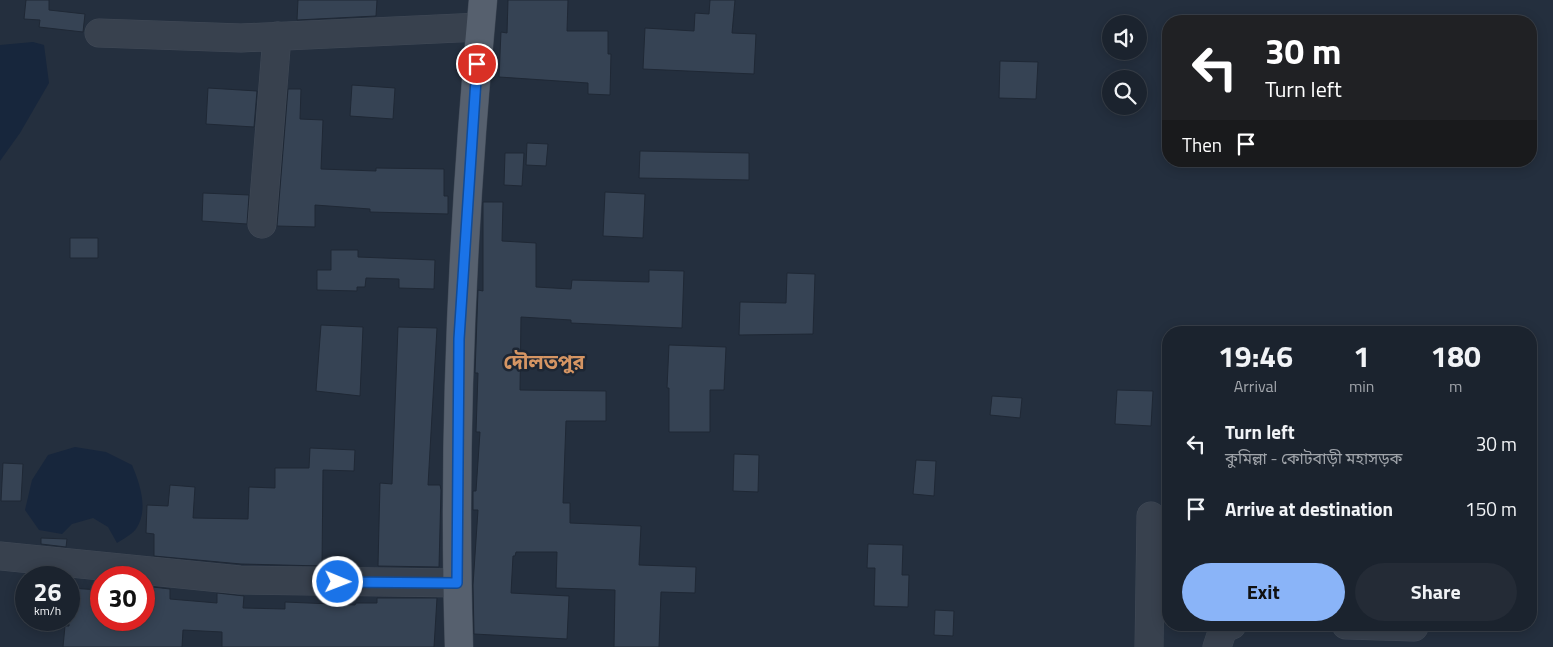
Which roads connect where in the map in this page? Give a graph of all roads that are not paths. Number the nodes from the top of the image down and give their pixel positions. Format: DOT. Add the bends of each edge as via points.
graph roads {
  1 [pos="483,0"];
  2 [pos="480,27"];
  3 [pos="99,33"];
  4 [pos="277,36"];
  5 [pos="262,224"];
  6 [pos="1151,516"];
  7 [pos="0,556"];
  8 [pos="457,583"];
  9 [pos="1222,631"];
  10 [pos="459,647"];
  11 [pos="1149,647"];
  12 [pos="1217,647"];
  1 -- 2 [label="main road"];
  2 -- 4 [label="street"];
  2 -- 8 [label="main road" via="459,339"];
  3 -- 4 [label="street" via="241,38"];
  4 -- 5 [label="street"];
  6 -- 11 [label="street"];
  7 -- 8 [label="street" via="240,580"];
  8 -- 10 [label="main road"];
  9 -- 12 [label="street"];
}
